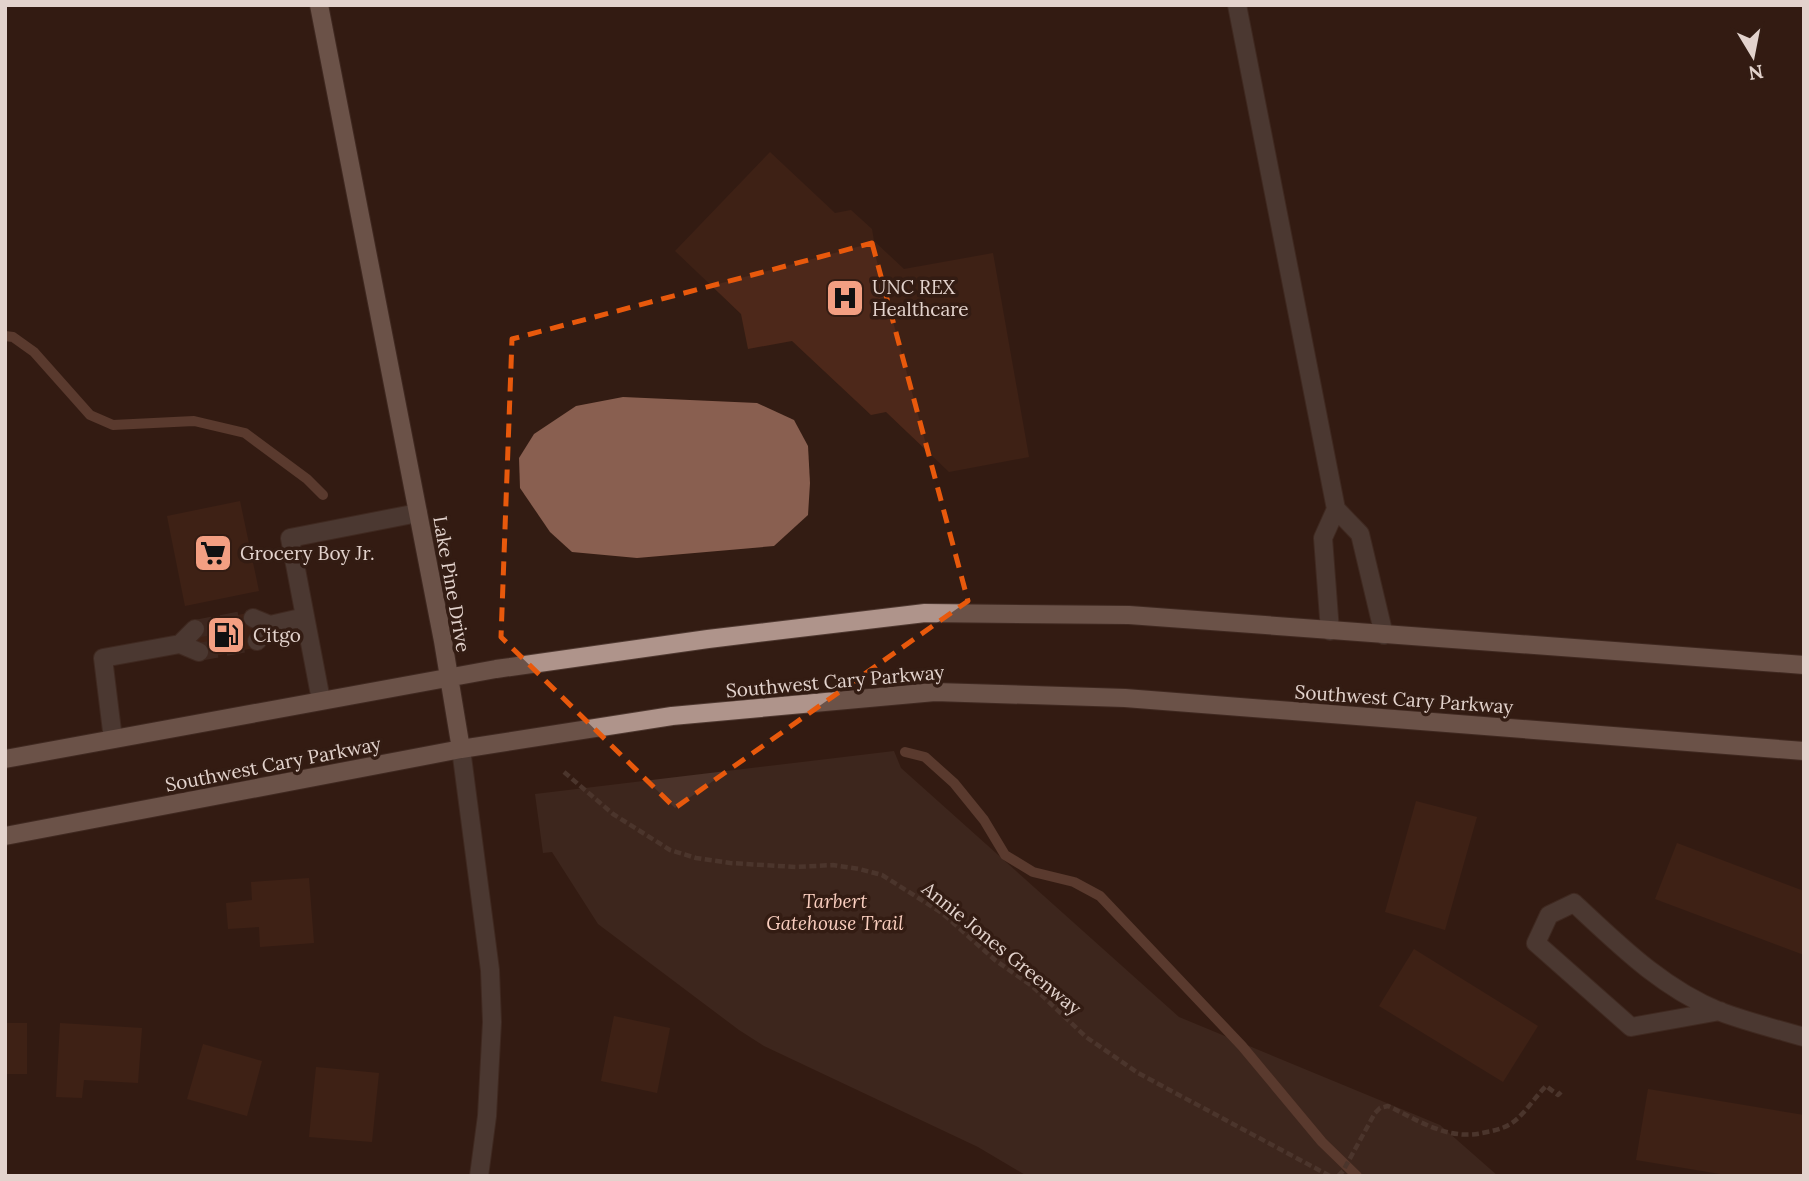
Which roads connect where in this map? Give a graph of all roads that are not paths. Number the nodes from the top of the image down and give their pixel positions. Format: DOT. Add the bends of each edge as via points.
graph roads {
  1 [pos="319,5"];
  2 [pos="1237,5"];
  3 [pos="1336,509"];
  4 [pos="418,513"];
  5 [pos="305,617"];
  6 [pos="253,618"];
  7 [pos="270,625"];
  8 [pos="195,629"];
  9 [pos="1330,631"];
  10 [pos="1384,635"];
  11 [pos="257,640"];
  12 [pos="180,644"];
  13 [pos="199,652"];
  14 [pos="1804,665"];
  15 [pos="447,677"];
  16 [pos="321,700"];
  17 [pos="113,739"];
  18 [pos="461,749"];
  19 [pos="1804,751"];
  20 [pos="5,759"];
  21 [pos="5,836"];
  22 [pos="1720,1011"];
  23 [pos="1804,1037"];
  24 [pos="479,1176"];
  1 -- 4 [label="main road, Lake Pine Drive"];
  2 -- 3 [label="street"];
  3 -- 9 [label="street" via="1322,538"];
  3 -- 10 [label="street" via="1360,534"];
  4 -- 5 [label="street" via="290,538"];
  4 -- 15 [label="main road, Lake Pine Drive"];
  5 -- 7 [label="street"];
  5 -- 16 [label="street"];
  6 -- 7 [label="street"];
  7 -- 11 [label="street"];
  8 -- 12 [label="street"];
  9 -- 10 [label="main road"];
  9 -- 15 [label="main road" via="1129,615 925,613"];
  10 -- 14 [label="main road"];
  12 -- 13 [label="street"];
  12 -- 17 [label="street" via="103,658"];
  15 -- 16 [label="main road"];
  15 -- 18 [label="main road, Lake Pine Drive"];
  16 -- 17 [label="main road"];
  17 -- 20 [label="main road"];
  18 -- 19 [label="main road, Southwest Cary Parkway" via="672,716 935,692 1125,698"];
  18 -- 21 [label="main road, Southwest Cary Parkway"];
  18 -- 24 [label="street, Lake Pine Drive" via="491,970 487,1116"];
  22 -- 22 [label="street" via="1631,1027 1536,943 1549,915 1574,903 1637,962"];
  22 -- 23 [label="street"];
}
